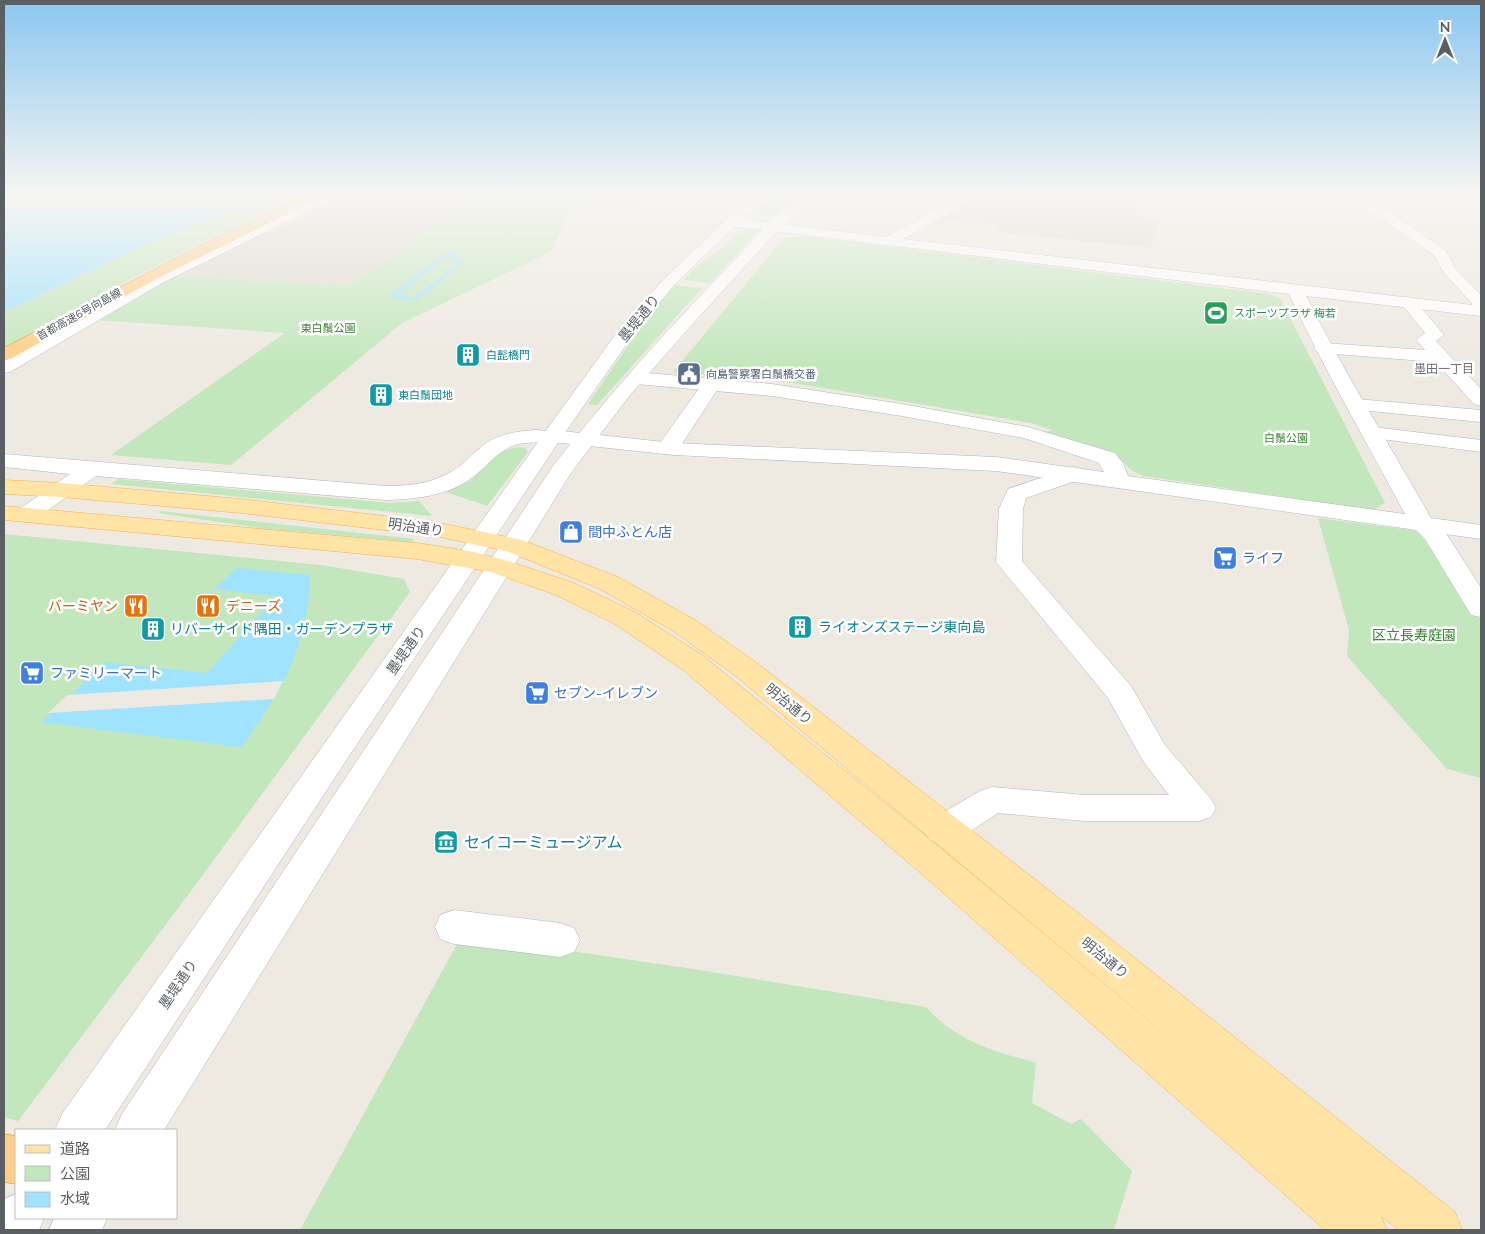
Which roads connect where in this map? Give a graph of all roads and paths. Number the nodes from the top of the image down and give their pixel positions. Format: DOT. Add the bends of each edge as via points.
graph roads {
  1 [pos="173,254"];
  2 [pos="194,254"];
  3 [pos="210,254"];
  4 [pos="699,254"];
  5 [pos="749,254"];
  6 [pos="1000,254"];
  7 [pos="1440,254"];
  8 [pos="1295,290"];
  9 [pos="1408,302"];
  10 [pos="1481,310"];
  11 [pos="4,343"];
  12 [pos="1323,348"];
  13 [pos="4,355"];
  14 [pos="1440,357"];
  15 [pos="4,368"];
  16 [pos="636,378"];
  17 [pos="712,384"];
  18 [pos="1481,400"];
  19 [pos="1357,405"];
  20 [pos="1481,416"];
  21 [pos="1373,433"];
  22 [pos="552,436"];
  23 [pos="584,438"];
  24 [pos="1481,446"];
  25 [pos="668,448"];
  26 [pos="4,461"];
  27 [pos="91,469"];
  28 [pos="1073,474"];
  29 [pos="1118,480"];
  30 [pos="4,488"];
  31 [pos="61,490"];
  32 [pos="15,514"];
  33 [pos="1422,525"];
  34 [pos="1481,532"];
  35 [pos="491,552"];
  36 [pos="1481,609"];
  37 [pos="944,830"];
  38 [pos="454,927"];
  39 [pos="560,940"];
  40 [pos="79,1129"];
  41 [pos="139,1129"];
  42 [pos="18,1219"];
  43 [pos="81,1219"];
  44 [pos="11,1230"];
  45 [pos="74,1230"];
  46 [pos="1362,1230"];
  47 [pos="1437,1230"];
  1 -- 11 [label="highway, 首都高速6号向島線"];
  2 -- 13 [label="highway, 首都高速6号向島線"];
  3 -- 15 [label="street" via="157,280"];
  4 -- 22 [label="street, 墨堤通り" via="650,302"];
  5 -- 16 [label="street, 墨堤通り"];
  6 -- 8 [label="street"];
  7 -- 10 [label="street" via="1449,270 1478,301"];
  8 -- 9 [label="street"];
  8 -- 12 [label="street"];
  9 -- 10 [label="street"];
  9 -- 14 [label="street" via="1436,335 1425,340"];
  12 -- 14 [label="street"];
  12 -- 19 [label="street"];
  14 -- 18 [label="street"];
  16 -- 17 [label="street"];
  16 -- 23 [label="street, 墨堤通り"];
  17 -- 25 [label="street"];
  17 -- 29 [label="street" via="846,400 1028,433 1107,458"];
  19 -- 20 [label="street"];
  19 -- 21 [label="street"];
  21 -- 24 [label="street"];
  21 -- 33 [label="street"];
  22 -- 23 [label="street"];
  22 -- 27 [label="street" via="525,436 503,441 458,477 408,493"];
  22 -- 35 [label="street, 墨堤通り"];
  23 -- 25 [label="street"];
  23 -- 35 [label="street, 墨堤通り" via="561,471"];
  25 -- 28 [label="street" via="996,464"];
  26 -- 27 [label="street"];
  27 -- 31 [label="street"];
  28 -- 29 [label="street"];
  28 -- 37 [label="street" via="1016,494 1011,509 1009,562 1120,693 1154,752 1199,808 1085,808 992,800"];
  29 -- 33 [label="street"];
  30 -- 31 [label="main road, 明治通り"];
  31 -- 32 [label="street"];
  31 -- 35 [label="main road, 明治通り" via="362,520"];
  32 -- 35 [label="main road, 明治通り" via="418,551"];
  33 -- 34 [label="street"];
  33 -- 36 [label="street" via="1435,535"];
  35 -- 37 [label="main road, 明治通り" via="609,583 685,626 747,670"];
  35 -- 40 [label="street, 墨堤通り"];
  35 -- 41 [label="street, 墨堤通り"];
  35 -- 46 [label="main road, 明治通り" via="626,618 692,662 922,853"];
  37 -- 47 [label="main road, 明治通り"];
  38 -- 39 [label="street"];
  42 -- 44 [label="street"];
  43 -- 45 [label="street"];
}
